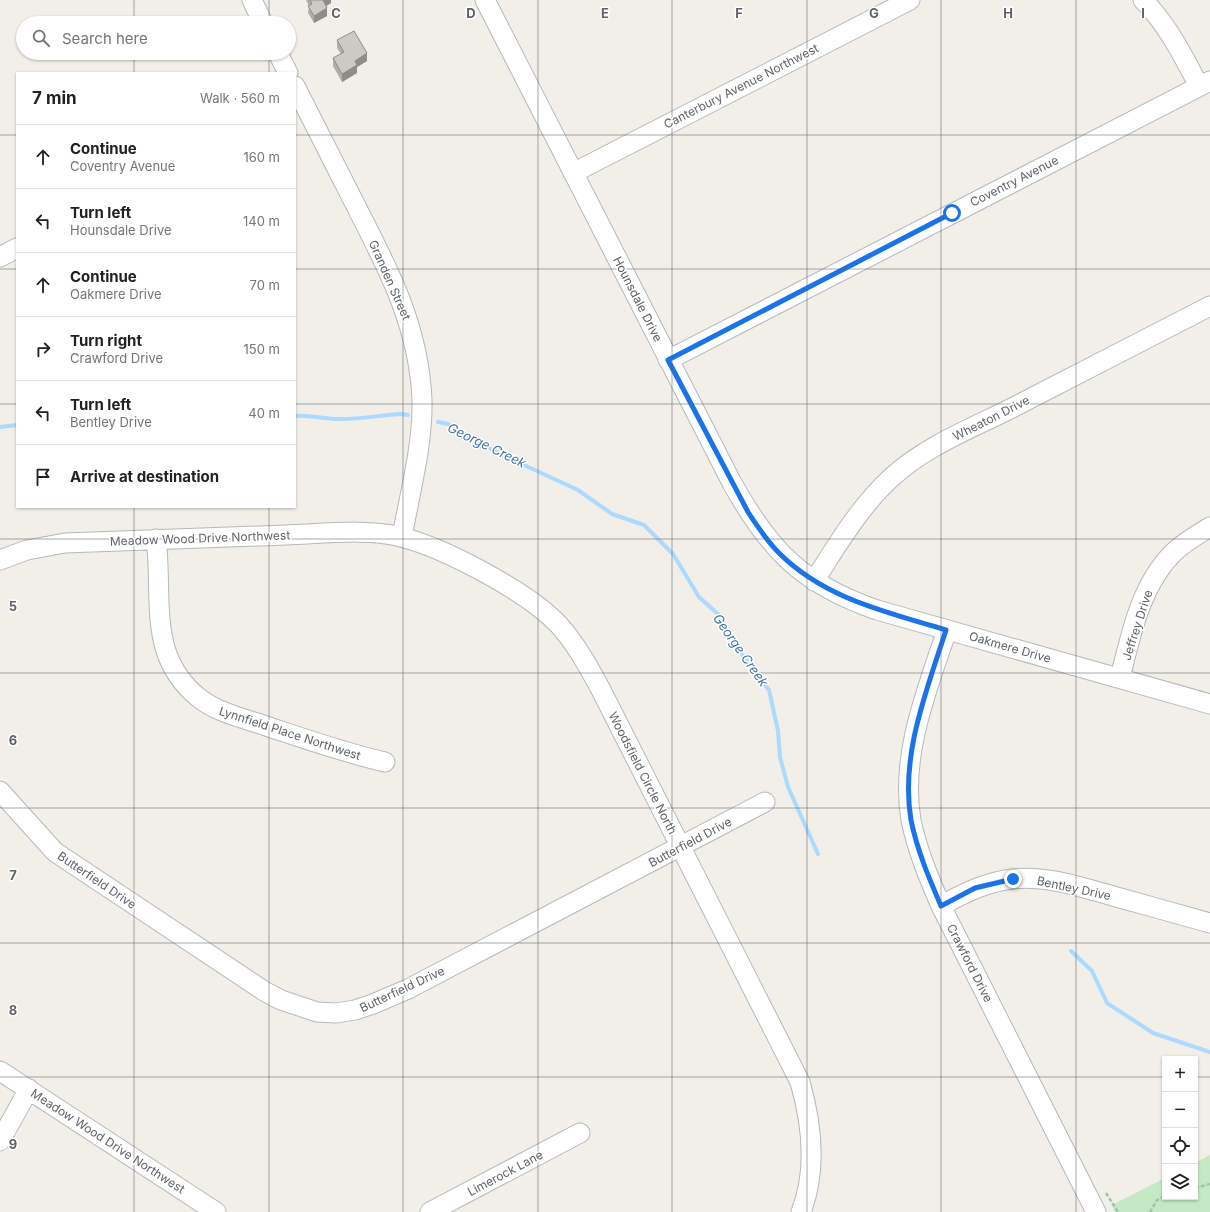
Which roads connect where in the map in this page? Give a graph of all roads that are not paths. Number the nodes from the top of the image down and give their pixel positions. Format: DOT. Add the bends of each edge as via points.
graph roads {
  1 [pos="252,0"];
  2 [pos="484,0"];
  3 [pos="910,0"];
  4 [pos="1143,0"];
  5 [pos="260,16"];
  6 [pos="282,60"];
  7 [pos="288,72"];
  8 [pos="1204,84"];
  9 [pos="298,97"];
  10 [pos="573,173"];
  11 [pos="16,249"];
  12 [pos="0,257"];
  13 [pos="1210,306"];
  14 [pos="668,360"];
  15 [pos="1210,527"];
  16 [pos="402,537"];
  17 [pos="156,539"];
  18 [pos="0,560"];
  19 [pos="814,581"];
  20 [pos="946,630"];
  21 [pos="1120,678"];
  22 [pos="1210,704"];
  23 [pos="385,762"];
  24 [pos="0,791"];
  25 [pos="765,802"];
  26 [pos="682,847"];
  27 [pos="941,906"];
  28 [pos="1210,923"];
  29 [pos="0,1071"];
  30 [pos="29,1089"];
  31 [pos="580,1133"];
  32 [pos="0,1141"];
  33 [pos="205,1209"];
  34 [pos="430,1212"];
  35 [pos="801,1212"];
  36 [pos="1096,1212"];
  1 -- 5 [label="street"];
  2 -- 10 [label="street, Hounsdale Drive"];
  3 -- 10 [label="street, Canterbury Avenue Northwest"];
  4 -- 8 [label="street" via="1164,23"];
  6 -- 7 [label="street"];
  8 -- 14 [label="street, Coventry Avenue"];
  9 -- 16 [label="street, Granden Street" via="389,272 404,306 415,343 419,362 421,419"];
  10 -- 14 [label="street, Hounsdale Drive"];
  11 -- 12 [label="street"];
  13 -- 19 [label="street, Wheaton Drive" via="958,434 908,464 868,502"];
  14 -- 19 [label="street, Hounsdale Drive" via="748,512 779,553"];
  15 -- 21 [label="street, Jeffrey Drive" via="1172,554 1150,585 1136,621"];
  16 -- 17 [label="street, Meadow Wood Drive Northwest" via="346,533"];
  16 -- 26 [label="street, Woodsfield Circle North" via="436,549 469,565 546,612 558,625 589,667"];
  17 -- 18 [label="street, Meadow Wood Drive Northwest" via="46,545"];
  17 -- 23 [label="street, Lynnfield Place Northwest" via="162,634 166,652 185,685 199,698 231,715 358,756"];
  19 -- 20 [label="street, Oakmere Drive" via="859,604"];
  20 -- 21 [label="street, Oakmere Drive"];
  20 -- 27 [label="street, Crawford Drive" via="921,712 909,780 910,812 915,837"];
  21 -- 22 [label="street, Oakmere Drive"];
  24 -- 26 [label="street, Butterfield Drive" via="55,852 264,991 317,1012 355,1010 401,992"];
  25 -- 26 [label="street, Butterfield Drive"];
  26 -- 35 [label="street, Woodsfield Circle North" via="800,1082 808,1120 811,1158 807,1196"];
  27 -- 28 [label="street, Bentley Drive" via="975,888 994,882 1033,878 1071,884"];
  27 -- 36 [label="street, Crawford Drive"];
  29 -- 30 [label="street, Meadow Wood Drive Northwest"];
  30 -- 32 [label="street"];
  30 -- 33 [label="street, Meadow Wood Drive Northwest"];
  31 -- 34 [label="street, Limerock Lane"];
}
